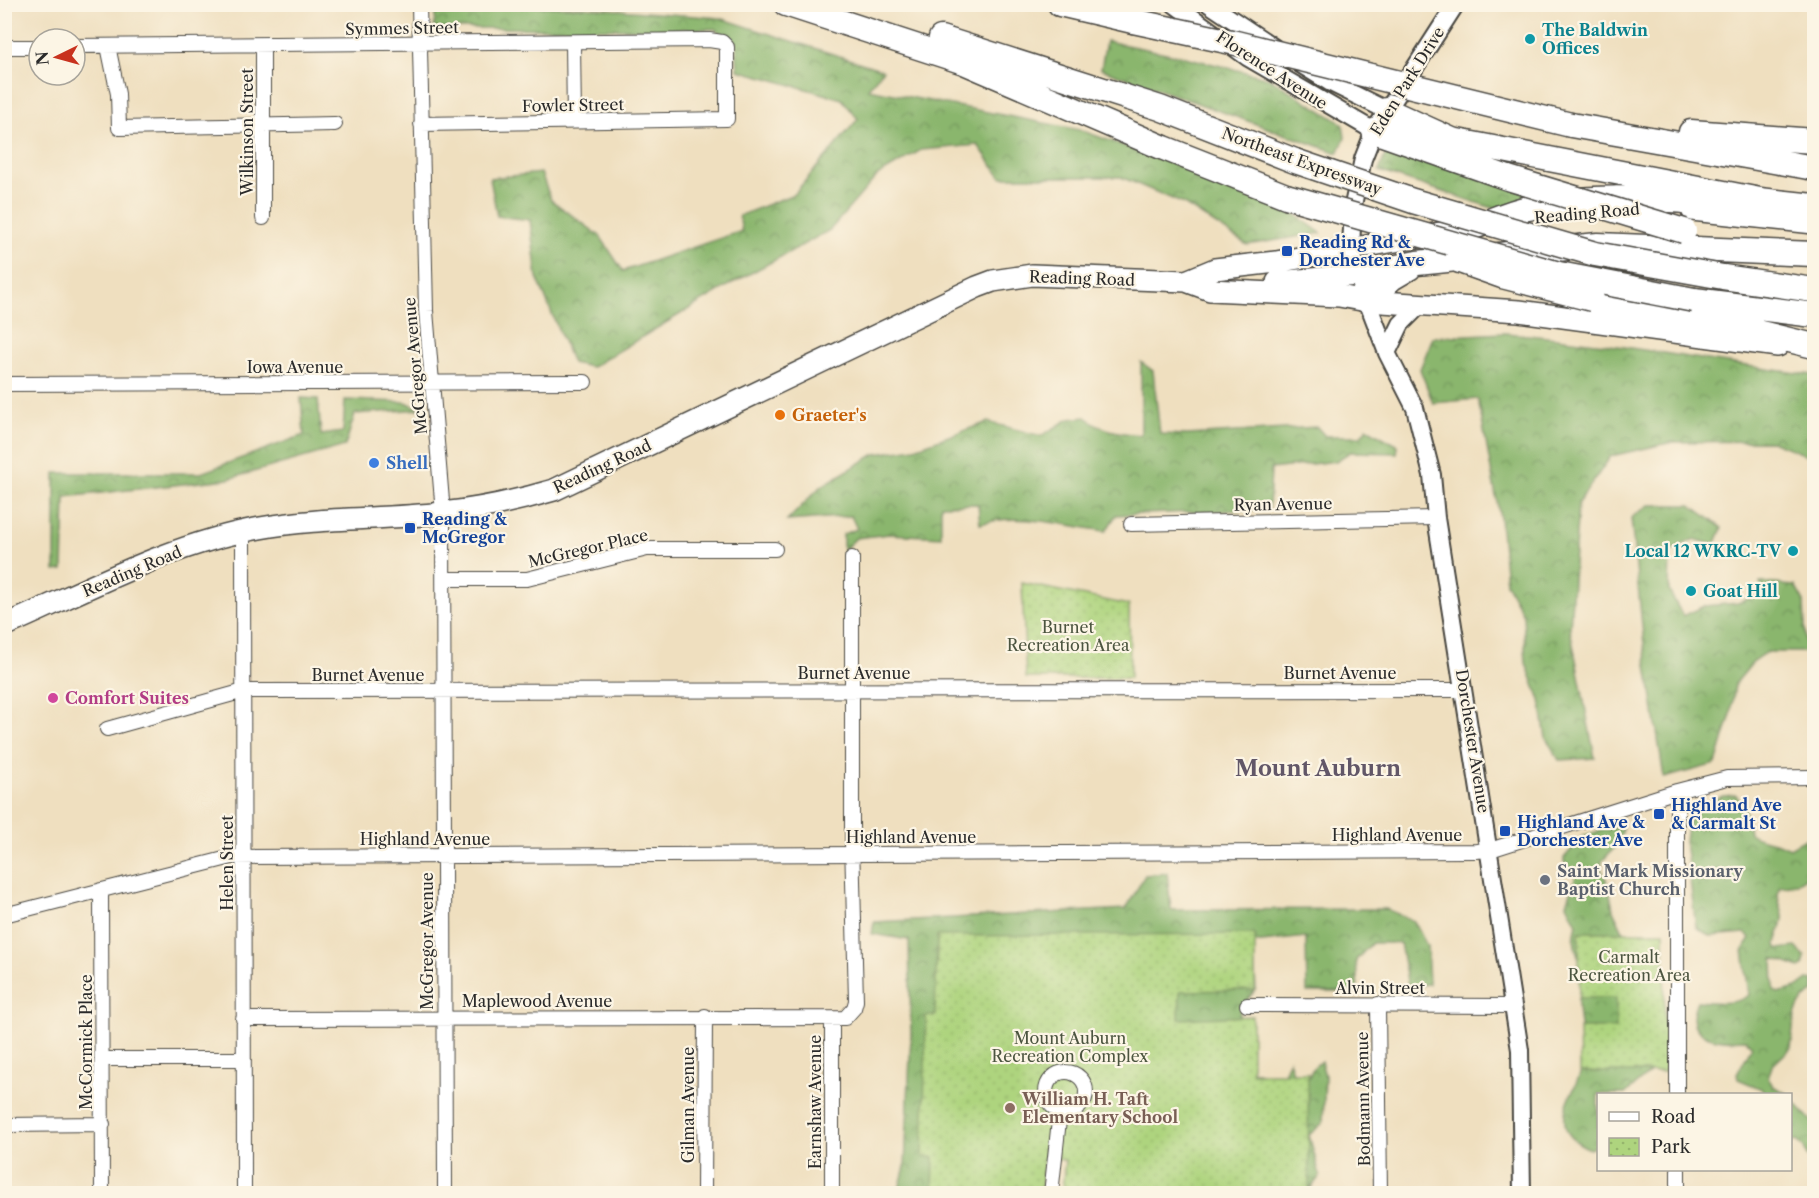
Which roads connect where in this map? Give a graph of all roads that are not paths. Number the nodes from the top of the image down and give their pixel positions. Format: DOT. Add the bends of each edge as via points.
graph roads {
  1 [pos="419,4"];
  2 [pos="786,4"];
  3 [pos="795,4"];
  4 [pos="1060,4"];
  5 [pos="1174,4"];
  6 [pos="1209,4"];
  7 [pos="1456,4"];
  8 [pos="573,42"];
  9 [pos="420,44"];
  10 [pos="87,46"];
  11 [pos="108,46"];
  12 [pos="263,46"];
  13 [pos="4,47"];
  14 [pos="27,47"];
  15 [pos="1386,110"];
  16 [pos="727,119"];
  17 [pos="574,120"];
  18 [pos="420,123"];
  19 [pos="264,124"];
  20 [pos="335,124"];
  21 [pos="1571,125"];
  22 [pos="1374,131"];
  23 [pos="1810,141"];
  24 [pos="1807,167"];
  25 [pos="1286,196"];
  26 [pos="1760,200"];
  27 [pos="1815,206"];
  28 [pos="263,218"];
  29 [pos="1815,223"];
  30 [pos="1470,228"];
  31 [pos="1352,249"];
  32 [pos="1751,250"];
  33 [pos="1815,254"];
  34 [pos="1417,263"];
  35 [pos="1357,275"];
  36 [pos="1186,281"];
  37 [pos="1815,290"];
  38 [pos="1228,291"];
  39 [pos="1367,301"];
  40 [pos="1420,305"];
  41 [pos="1815,315"];
  42 [pos="1815,346"];
  43 [pos="1815,351"];
  44 [pos="1387,353"];
  45 [pos="585,382"];
  46 [pos="4,384"];
  47 [pos="434,384"];
  48 [pos="443,513"];
  49 [pos="1436,518"];
  50 [pos="1131,524"];
  51 [pos="243,532"];
  52 [pos="775,549"];
  53 [pos="852,558"];
  54 [pos="444,579"];
  55 [pos="4,626"];
  56 [pos="853,689"];
  57 [pos="1464,690"];
  58 [pos="244,691"];
  59 [pos="444,691"];
  60 [pos="107,729"];
  61 [pos="1815,777"];
  62 [pos="1677,791"];
  63 [pos="1490,849"];
  64 [pos="852,853"];
  65 [pos="443,855"];
  66 [pos="243,857"];
  67 [pos="101,890"];
  68 [pos="4,915"];
  69 [pos="1378,1004"];
  70 [pos="1247,1005"];
  71 [pos="1513,1006"];
  72 [pos="705,1016"];
  73 [pos="444,1018"];
  74 [pos="243,1019"];
  75 [pos="832,1020"];
  76 [pos="102,1059"];
  77 [pos="243,1059"];
  78 [pos="1677,1093"];
  79 [pos="1060,1111"];
  80 [pos="103,1124"];
  81 [pos="4,1125"];
  82 [pos="1678,1171"];
  83 [pos="102,1194"];
  84 [pos="244,1194"];
  85 [pos="445,1194"];
  86 [pos="704,1194"];
  87 [pos="832,1194"];
  88 [pos="1051,1194"];
  89 [pos="1380,1194"];
  90 [pos="1522,1194"];
  91 [pos="1678,1194"];
  1 -- 9 [label="street, McGregor Avenue"];
  2 -- 25 [label="highway" via="964,62"];
  3 -- 37 [label="highway, Northeast Expressway, bridge" via="925,34 1045,70 1413,201 1595,254"];
  4 -- 21 [label="highway, bridge"];
  5 -- 22 [label="street, Florence Avenue" via="1247,57"];
  6 -- 15 [label="street, Florence Avenue" via="1329,82"];
  7 -- 15 [label="street, Eden Park Drive"];
  8 -- 9 [label="street, Symmes Street"];
  8 -- 16 [label="street, Symmes Street" via="722,42 728,47"];
  8 -- 17 [label="street"];
  9 -- 12 [label="street, Symmes Street"];
  9 -- 18 [label="street, McGregor Avenue"];
  10 -- 11 [label="street, Symmes Street"];
  11 -- 12 [label="street, Symmes Street"];
  11 -- 19 [label="street" via="118,94 119,128"];
  12 -- 19 [label="street, Wilkinson Street"];
  13 -- 14 [label="street"];
  15 -- 22 [label="street, Eden Park Drive"];
  15 -- 26 [label="highway" via="1452,140"];
  16 -- 17 [label="street, Fowler Street"];
  17 -- 18 [label="street, Fowler Street"];
  18 -- 47 [label="street, McGregor Avenue" via="426,311"];
  19 -- 20 [label="street"];
  19 -- 28 [label="street, Wilkinson Street"];
  21 -- 23 [label="highway"];
  21 -- 24 [label="highway"];
  22 -- 31 [label="street, Eden Park Drive" via="1357,184"];
  22 -- 32 [label="highway, bridge" via="1508,178"];
  25 -- 41 [label="highway, bridge" via="1559,274 1694,300"];
  25 -- 42 [label="highway, bridge" via="1502,276"];
  26 -- 27 [label="highway"];
  26 -- 30 [label="highway" via="1728,204 1569,201 1528,208"];
  29 -- 30 [label="main road, Reading Road" via="1645,207 1560,212"];
  30 -- 31 [label="main road, Reading Road"];
  31 -- 35 [label="street, Eden Park Drive"];
  31 -- 36 [label="main road, Reading Road" via="1215,269"];
  32 -- 33 [label="highway"];
  32 -- 34 [label="highway" via="1598,245"];
  34 -- 35 [label="highway"];
  34 -- 39 [label="highway" via="1392,278"];
  35 -- 38 [label="main road" via="1244,283"];
  35 -- 39 [label="street, Eden Park Drive"];
  36 -- 38 [label="main road, Reading Road" via="1210,290"];
  36 -- 48 [label="main road, Reading Road" via="1032,275 993,281 554,490"];
  38 -- 39 [label="main road, Reading Road"];
  39 -- 40 [label="main road, Reading Road"];
  39 -- 44 [label="street, Dorchester Avenue"];
  40 -- 43 [label="main road, Reading Road" via="1519,311"];
  40 -- 44 [label="street" via="1401,324"];
  44 -- 49 [label="street, Dorchester Avenue" via="1415,408 1432,475"];
  45 -- 47 [label="street, Iowa Avenue"];
  46 -- 47 [label="street, Iowa Avenue"];
  47 -- 48 [label="street, McGregor Avenue"];
  48 -- 51 [label="main road, Reading Road" via="298,522"];
  48 -- 54 [label="street, McGregor Avenue"];
  49 -- 50 [label="street, Ryan Avenue"];
  49 -- 57 [label="street, Dorchester Avenue"];
  51 -- 55 [label="main road, Reading Road" via="176,552"];
  51 -- 58 [label="street, Helen Street"];
  52 -- 54 [label="street, McGregor Place" via="646,549 527,579"];
  53 -- 56 [label="street, Earnshaw Avenue"];
  54 -- 59 [label="street, McGregor Avenue"];
  56 -- 57 [label="street, Burnet Avenue"];
  56 -- 59 [label="street, Burnet Avenue"];
  56 -- 64 [label="street, Earnshaw Avenue"];
  57 -- 63 [label="street, Dorchester Avenue"];
  58 -- 59 [label="street, Burnet Avenue"];
  58 -- 60 [label="street, Burnet Avenue"];
  58 -- 66 [label="street, Helen Street"];
  59 -- 65 [label="street, McGregor Avenue"];
  61 -- 62 [label="street, Highland Avenue" via="1727,778"];
  62 -- 63 [label="street, Highland Avenue"];
  62 -- 78 [label="street"];
  63 -- 64 [label="street, Highland Avenue"];
  63 -- 71 [label="street, Dorchester Avenue"];
  64 -- 65 [label="street, Highland Avenue"];
  64 -- 75 [label="street, Earnshaw Avenue" via="856,1002 845,1018"];
  65 -- 66 [label="street, Highland Avenue"];
  65 -- 73 [label="street, McGregor Avenue"];
  66 -- 67 [label="street, Highland Avenue"];
  66 -- 74 [label="street, Helen Street"];
  67 -- 68 [label="street, Highland Avenue"];
  67 -- 76 [label="street, McCormick Place"];
  69 -- 70 [label="street, Alvin Street"];
  69 -- 71 [label="street, Alvin Street"];
  69 -- 89 [label="street, Bodmann Avenue"];
  71 -- 90 [label="street, Dorchester Avenue" via="1520,1050"];
  72 -- 73 [label="street, Maplewood Avenue"];
  72 -- 75 [label="street, Maplewood Avenue"];
  72 -- 86 [label="street, Gilman Avenue"];
  73 -- 74 [label="street, Maplewood Avenue"];
  73 -- 85 [label="street, McGregor Avenue"];
  74 -- 77 [label="street, Helen Street"];
  75 -- 87 [label="street, Earnshaw Avenue"];
  76 -- 77 [label="street"];
  76 -- 80 [label="street, McCormick Place"];
  77 -- 84 [label="street, Helen Street"];
  79 -- 88 [label="street"];
  80 -- 81 [label="street"];
  80 -- 83 [label="street, McCormick Place"];
  82 -- 91 [label="street"];
}
